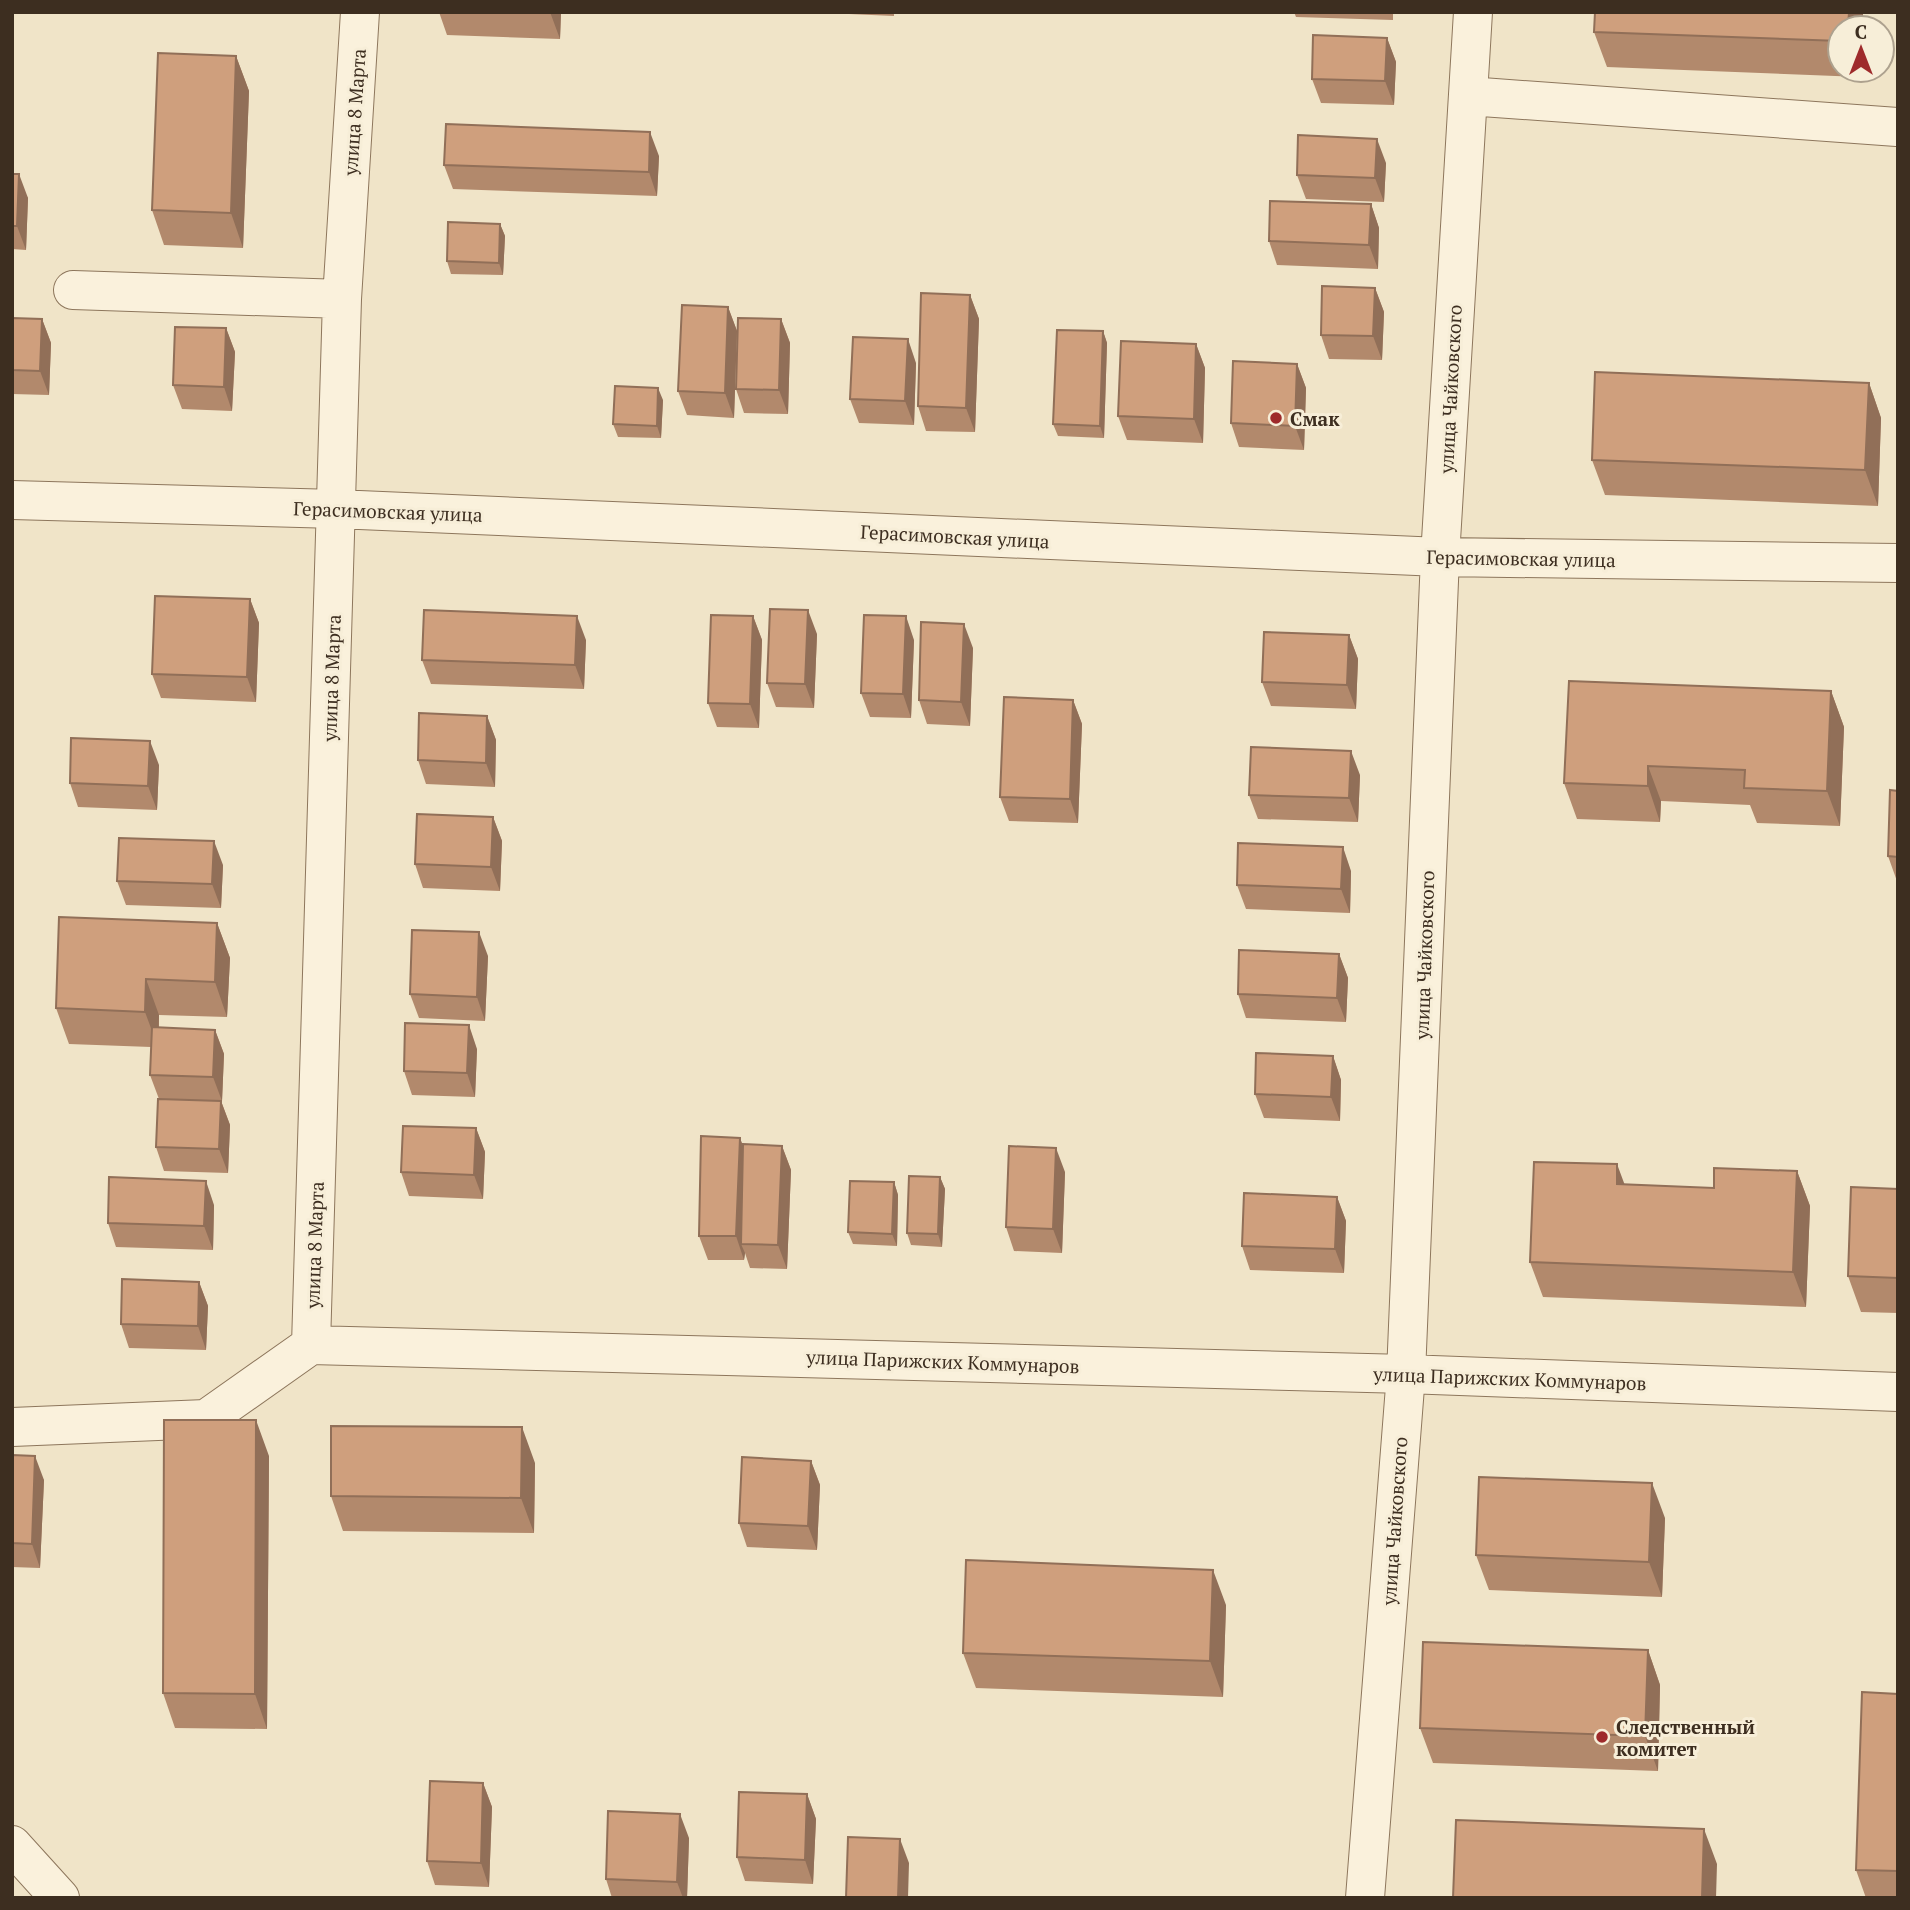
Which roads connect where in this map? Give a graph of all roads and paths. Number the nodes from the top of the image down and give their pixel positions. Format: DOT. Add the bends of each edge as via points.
graph roads {
  1 [pos="360,12"];
  2 [pos="1473,12"];
  3 [pos="1468,96"];
  4 [pos="1897,119"];
  5 [pos="74,290"];
  6 [pos="342,299"];
  7 [pos="12,500"];
  8 [pos="336,509"];
  9 [pos="1440,557"];
  10 [pos="1898,563"];
  11 [pos="311,1345"];
  12 [pos="1406,1374"];
  13 [pos="1898,1392"];
  14 [pos="12,1427"];
  15 [pos="12,1845"];
  16 [pos="60,1898"];
  17 [pos="1365,1898"];
  1 -- 6 [label="street, улица 8 Марта"];
  2 -- 3 [label="street, улица Чайковского"];
  3 -- 4 [label="street"];
  3 -- 9 [label="street, улица Чайковского"];
  5 -- 6 [label="street"];
  6 -- 8 [label="street, улица 8 Марта"];
  7 -- 8 [label="street, Герасимовская улица"];
  8 -- 9 [label="street, Герасимовская улица"];
  8 -- 11 [label="street, улица 8 Марта"];
  9 -- 10 [label="street, Герасимовская улица"];
  9 -- 12 [label="street, улица Чайковского"];
  11 -- 12 [label="street, улица Парижских Коммунаров"];
  11 -- 14 [label="street" via="206,1419"];
  12 -- 13 [label="street, улица Парижских Коммунаров"];
  12 -- 17 [label="street, улица Чайковского"];
  15 -- 16 [label="street"];
}
